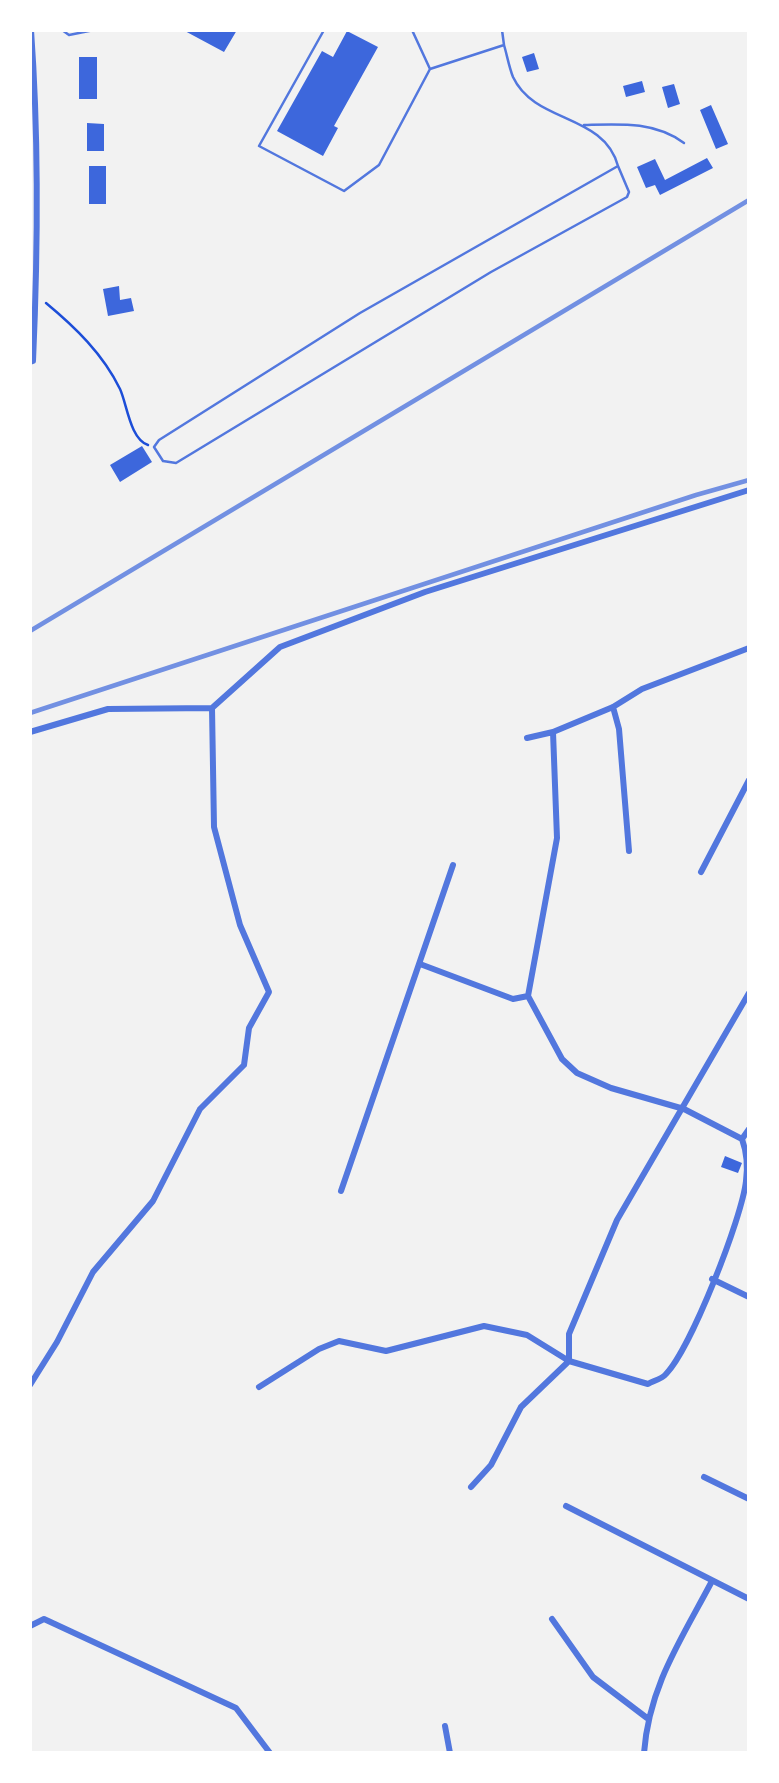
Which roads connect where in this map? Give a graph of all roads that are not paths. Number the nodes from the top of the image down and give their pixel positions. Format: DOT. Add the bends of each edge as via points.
graph roads {
  1 [pos="31,30"];
  2 [pos="62,30"];
  3 [pos="94,30"];
  4 [pos="324,30"];
  5 [pos="412,30"];
  6 [pos="502,30"];
  7 [pos="504,45"];
  8 [pos="430,69"];
  9 [pos="33,103"];
  10 [pos="584,125"];
  11 [pos="684,143"];
  12 [pos="618,166"];
  13 [pos="30,362"];
  14 [pos="749,490"];
  15 [pos="749,648"];
  16 [pos="612,707"];
  17 [pos="212,708"];
  18 [pos="30,732"];
  19 [pos="553,732"];
  20 [pos="527,738"];
  21 [pos="749,780"];
  22 [pos="629,851"];
  23 [pos="453,865"];
  24 [pos="701,872"];
  25 [pos="420,964"];
  26 [pos="749,993"];
  27 [pos="527,996"];
  28 [pos="684,1109"];
  29 [pos="749,1129"];
  30 [pos="742,1139"];
  31 [pos="341,1191"];
  32 [pos="746,1196"];
  33 [pos="712,1279"];
  34 [pos="749,1297"];
  35 [pos="569,1361"];
  36 [pos="30,1385"];
  37 [pos="259,1387"];
  38 [pos="704,1477"];
  39 [pos="471,1487"];
  40 [pos="749,1499"];
  41 [pos="566,1506"];
  42 [pos="712,1581"];
  43 [pos="749,1599"];
  44 [pos="552,1619"];
  45 [pos="30,1626"];
  46 [pos="647,1717"];
  47 [pos="445,1726"];
  48 [pos="270,1753"];
  49 [pos="450,1753"];
  50 [pos="644,1753"];
  1 -- 9 [label="street"];
  2 -- 3 [label="lane" via="69,34"];
  4 -- 8 [label="lane" via="259,146 344,191 379,165"];
  5 -- 8 [label="lane"];
  6 -- 7 [label="lane"];
  7 -- 8 [label="lane"];
  7 -- 10 [label="lane" via="514,79 531,97 554,114"];
  9 -- 13 [label="street" via="36,294"];
  10 -- 11 [label="lane" via="636,124 671,134"];
  10 -- 12 [label="lane" via="599,135"];
  12 -- 12 [label="lane" via="360,313 154,447 163,461 176,463 491,272 627,197"];
  14 -- 17 [label="street" via="425,592 280,647"];
  15 -- 16 [label="street" via="642,689"];
  16 -- 19 [label="street"];
  16 -- 22 [label="street" via="619,729"];
  17 -- 18 [label="street" via="108,709"];
  17 -- 36 [label="street" via="214,827 240,925 269,992 249,1028 244,1065 200,1109 153,1201 93,1272"];
  19 -- 20 [label="street"];
  19 -- 27 [label="street" via="557,838"];
  21 -- 24 [label="street"];
  23 -- 25 [label="street"];
  25 -- 27 [label="street" via="513,999"];
  25 -- 31 [label="street"];
  26 -- 28 [label="street"];
  27 -- 28 [label="street" via="562,1059 578,1073 611,1088"];
  28 -- 30 [label="street"];
  28 -- 35 [label="street" via="617,1220 569,1334"];
  29 -- 30 [label="street"];
  30 -- 32 [label="street" via="748,1154"];
  32 -- 33 [label="street"];
  33 -- 34 [label="street"];
  33 -- 35 [label="street" via="684,1347 665,1376 648,1384"];
  35 -- 37 [label="street" via="527,1335 484,1326 386,1351 339,1341"];
  35 -- 39 [label="street" via="521,1407 491,1465"];
  38 -- 40 [label="street"];
  41 -- 42 [label="street"];
  42 -- 43 [label="street"];
  42 -- 46 [label="street" via="661,1679"];
  44 -- 46 [label="street" via="593,1677"];
  45 -- 48 [label="street" via="44,1619 236,1708"];
  46 -- 50 [label="street"];
  47 -- 49 [label="street"];
}
